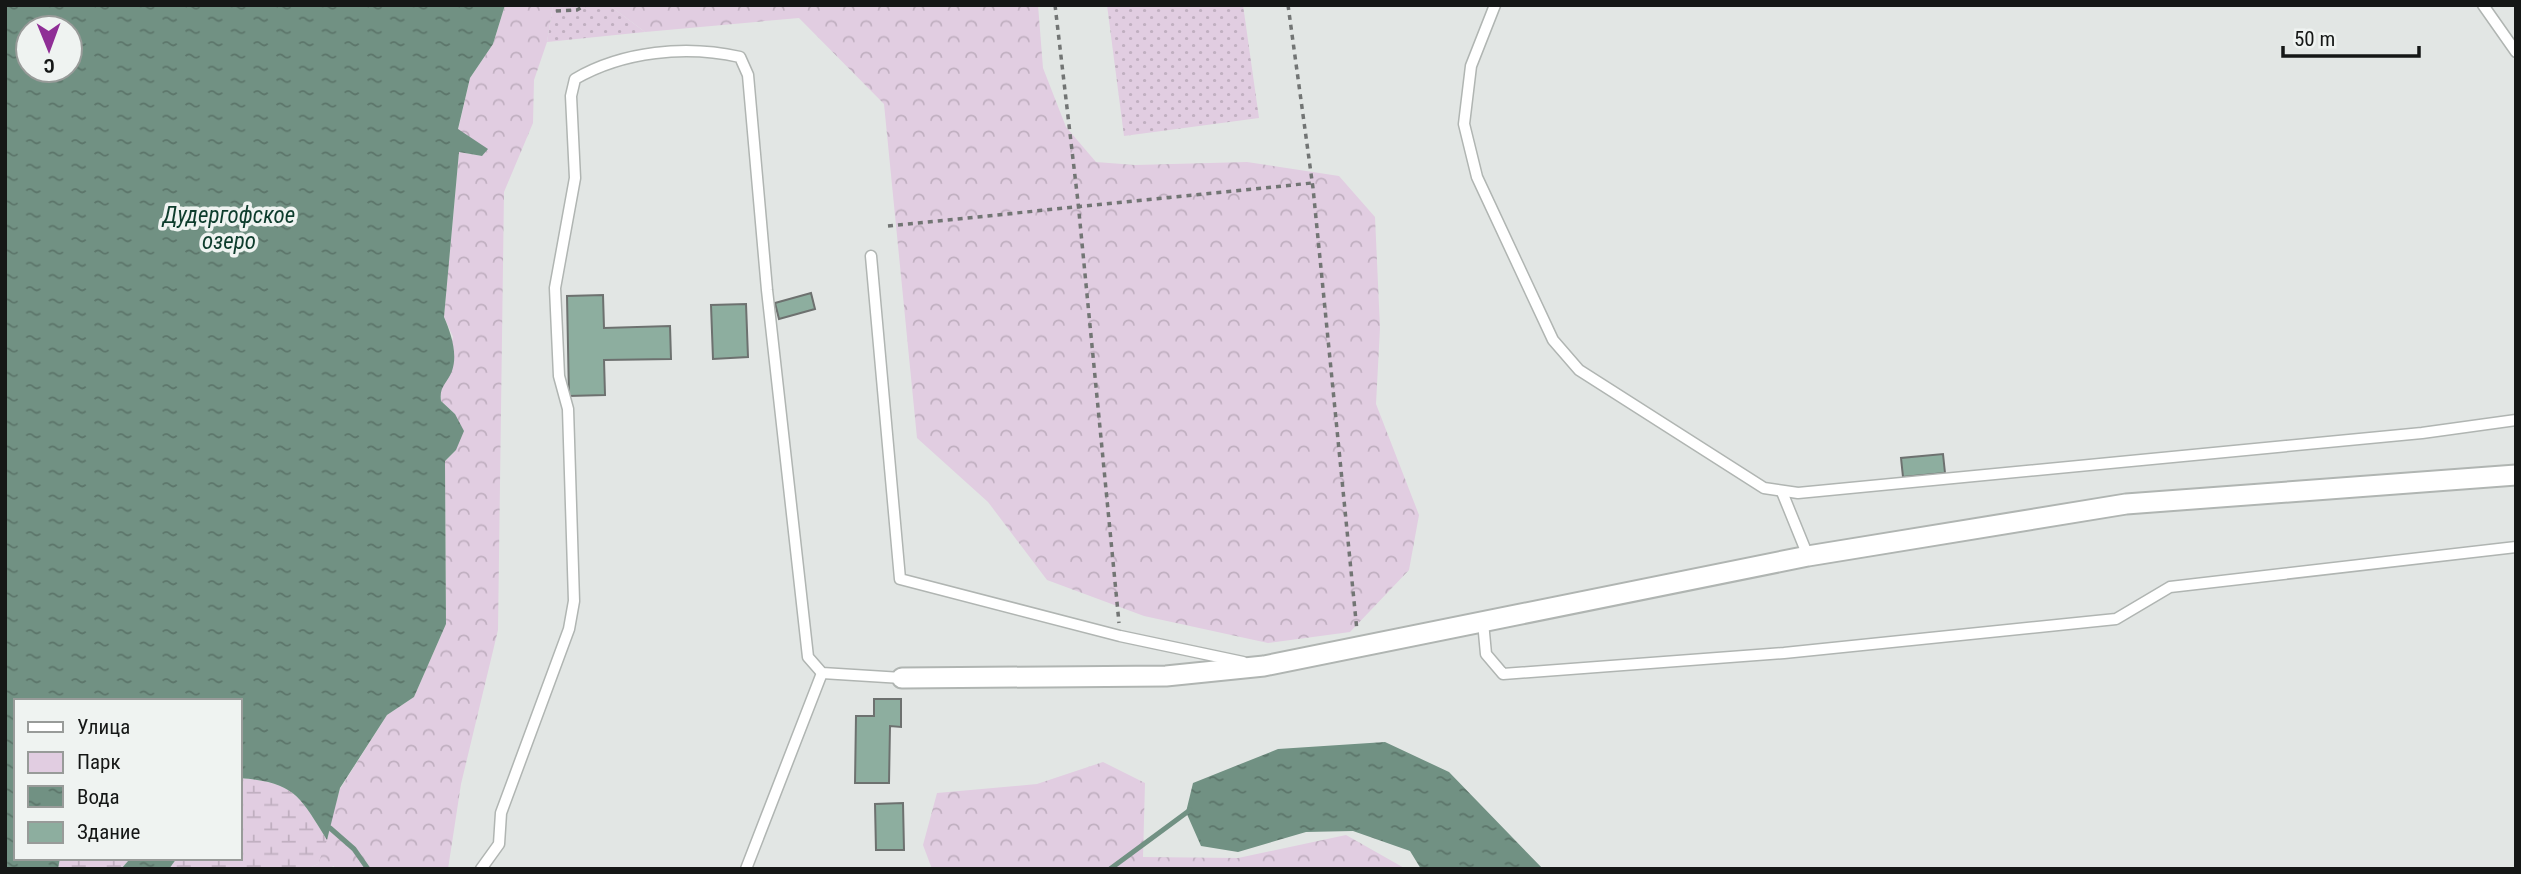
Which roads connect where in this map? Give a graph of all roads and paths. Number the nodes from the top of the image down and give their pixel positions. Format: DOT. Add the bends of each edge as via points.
graph roads {
  1 [pos="586,5"];
  2 [pos="1055,5"];
  3 [pos="1287,5"];
  4 [pos="1494,5"];
  5 [pos="2483,5"];
  6 [pos="556,10"];
  7 [pos="2516,52"];
  8 [pos="1312,183"];
  9 [pos="1079,207"];
  10 [pos="888,226"];
  11 [pos="871,256"];
  12 [pos="2516,420"];
  13 [pos="2516,475"];
  14 [pos="1782,492"];
  15 [pos="2516,547"];
  16 [pos="1808,556"];
  17 [pos="1483,622"];
  18 [pos="1120,636"];
  19 [pos="1359,647"];
  20 [pos="1264,666"];
  21 [pos="822,673"];
  22 [pos="902,678"];
  23 [pos="481,869"];
  24 [pos="746,869"];
  1 -- 6 [label="path"];
  2 -- 9 [label="path"];
  3 -- 8 [label="path"];
  4 -- 14 [label="lane" via="1472,66 1464,124 1477,177 1553,340 1579,370 1763,488"];
  5 -- 7 [label="lane"];
  8 -- 9 [label="path"];
  8 -- 19 [label="path"];
  9 -- 10 [label="path"];
  9 -- 18 [label="path"];
  11 -- 18 [label="lane" via="900,579"];
  12 -- 14 [label="lane" via="2422,433"];
  13 -- 16 [label="street" via="2126,504"];
  14 -- 16 [label="lane"];
  15 -- 17 [label="lane" via="2170,587 2116,619 1784,653 1503,674 1486,654"];
  16 -- 17 [label="street"];
  17 -- 19 [label="street"];
  18 -- 20 [label="lane"];
  19 -- 20 [label="street"];
  20 -- 22 [label="street" via="1166,676"];
  21 -- 22 [label="lane"];
  21 -- 23 [label="lane" via="808,657 748,75 740,57 723,53 644,53 597,66 575,79 571,96 575,178 555,288 559,376 568,409 574,601 569,629 501,813 499,844"];
  21 -- 24 [label="lane"];
}
